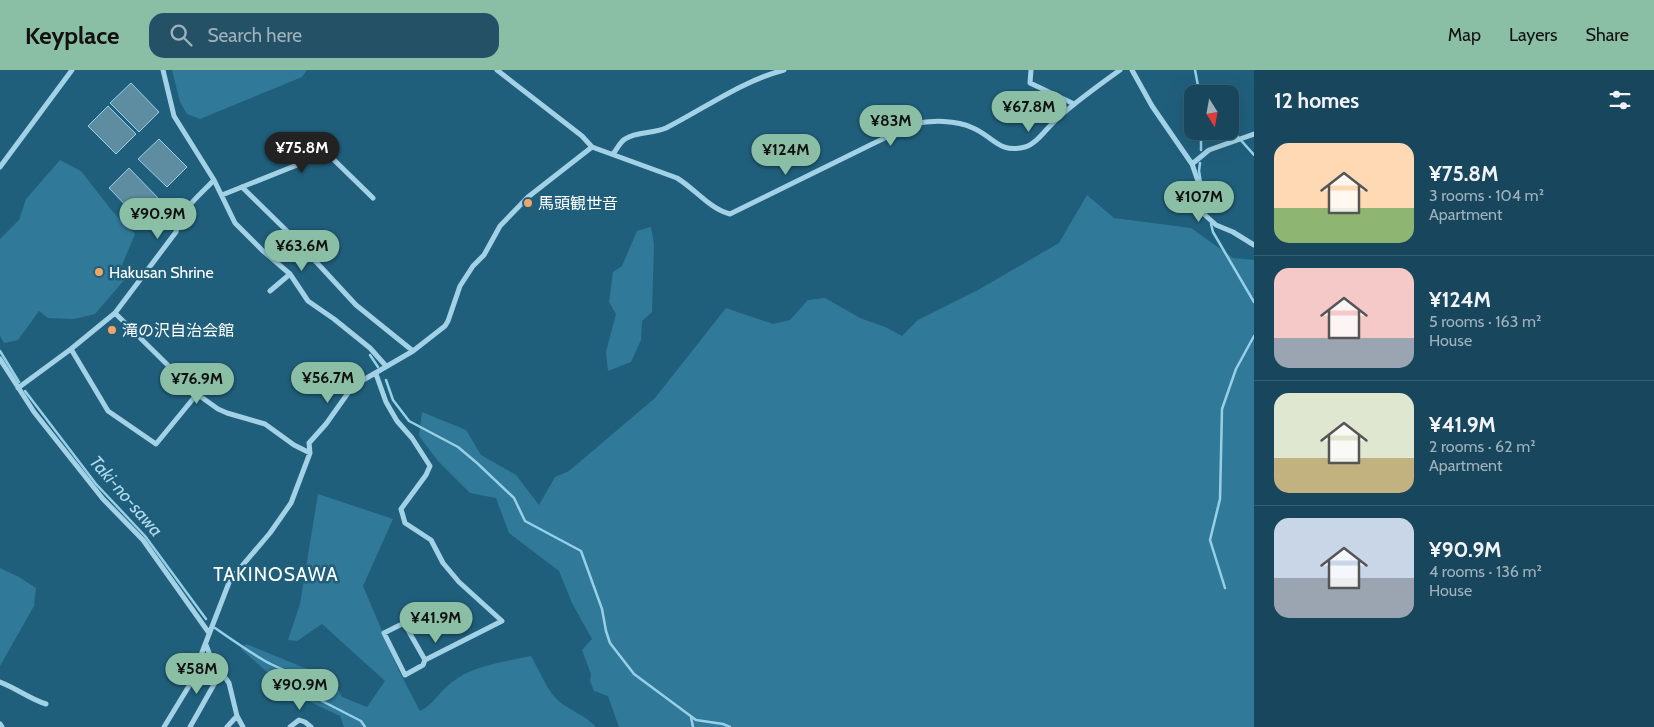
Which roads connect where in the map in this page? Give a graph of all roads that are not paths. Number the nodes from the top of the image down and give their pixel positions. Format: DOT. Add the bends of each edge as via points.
graph roads {
  1 [pos="72,70"];
  2 [pos="163,70"];
  3 [pos="497,70"];
  4 [pos="784,70"];
  5 [pos="1031,70"];
  6 [pos="1120,70"];
  7 [pos="1132,70"];
  8 [pos="766,72"];
  9 [pos="1074,104"];
  10 [pos="1254,134"];
  11 [pos="592,147"];
  12 [pos="613,154"];
  13 [pos="1192,164"];
  14 [pos="0,166"];
  15 [pos="214,180"];
  16 [pos="242,187"];
  17 [pos="222,194"];
  18 [pos="373,198"];
  19 [pos="1254,245"];
  20 [pos="290,274"];
  21 [pos="270,291"];
  22 [pos="115,313"];
  23 [pos="71,349"];
  24 [pos="413,351"];
  25 [pos="0,359"];
  26 [pos="386,366"];
  27 [pos="376,374"];
  28 [pos="18,388"];
  29 [pos="197,394"];
  30 [pos="310,453"];
  31 [pos="209,633"];
  32 [pos="206,644"];
  33 [pos="425,660"];
  34 [pos="221,672"];
  35 [pos="0,682"];
  36 [pos="46,704"];
  37 [pos="236,716"];
  38 [pos="164,727"];
  39 [pos="190,727"];
  40 [pos="227,727"];
  41 [pos="244,727"];
  42 [pos="290,727"];
  43 [pos="311,727"];
  1 -- 14 [label="street"];
  2 -- 15 [label="street" via="174,116"];
  3 -- 11 [label="street"];
  4 -- 8 [label="street"];
  5 -- 9 [label="street" via="1030,83"];
  6 -- 9 [label="street"];
  7 -- 13 [label="street" via="1152,106"];
  8 -- 12 [label="street" via="659,131 625,139"];
  9 -- 12 [label="street" via="1032,143 1014,149 1003,148 972,127 947,122 913,124 730,214 720,211 678,178"];
  10 -- 13 [label="street" via="1209,150"];
  11 -- 12 [label="street"];
  11 -- 24 [label="street" via="528,197 500,226 484,255 460,286 448,321"];
  13 -- 19 [label="street" via="1205,215 1216,225"];
  15 -- 17 [label="street"];
  15 -- 22 [label="street" via="184,211 172,238"];
  16 -- 17 [label="street"];
  16 -- 18 [label="street" via="322,155 331,156"];
  16 -- 24 [label="street" via="356,305"];
  17 -- 20 [label="street" via="235,223"];
  20 -- 21 [label="street"];
  20 -- 26 [label="street" via="308,301 370,348"];
  22 -- 23 [label="street"];
  22 -- 29 [label="street"];
  23 -- 28 [label="street"];
  23 -- 29 [label="street" via="108,412 156,444"];
  24 -- 26 [label="street"];
  25 -- 28 [label="street"];
  26 -- 27 [label="street"];
  27 -- 30 [label="street" via="354,386 309,443"];
  27 -- 33 [label="street" via="393,415 430,466 401,509 406,523 431,540 443,563 459,582 502,621"];
  28 -- 31 [label="street" via="103,499 143,540"];
  29 -- 30 [label="street" via="227,413 265,424"];
  30 -- 31 [label="street" via="291,503 230,580"];
  31 -- 32 [label="street"];
  32 -- 34 [label="street"];
  32 -- 38 [label="street" via="189,686"];
  33 -- 33 [label="street" via="405,675 384,633 404,622"];
  34 -- 37 [label="street" via="229,684"];
  34 -- 39 [label="street"];
  35 -- 36 [label="street"];
  37 -- 40 [label="street"];
  37 -- 41 [label="street"];
  42 -- 43 [label="street" via="299,720"];
}
